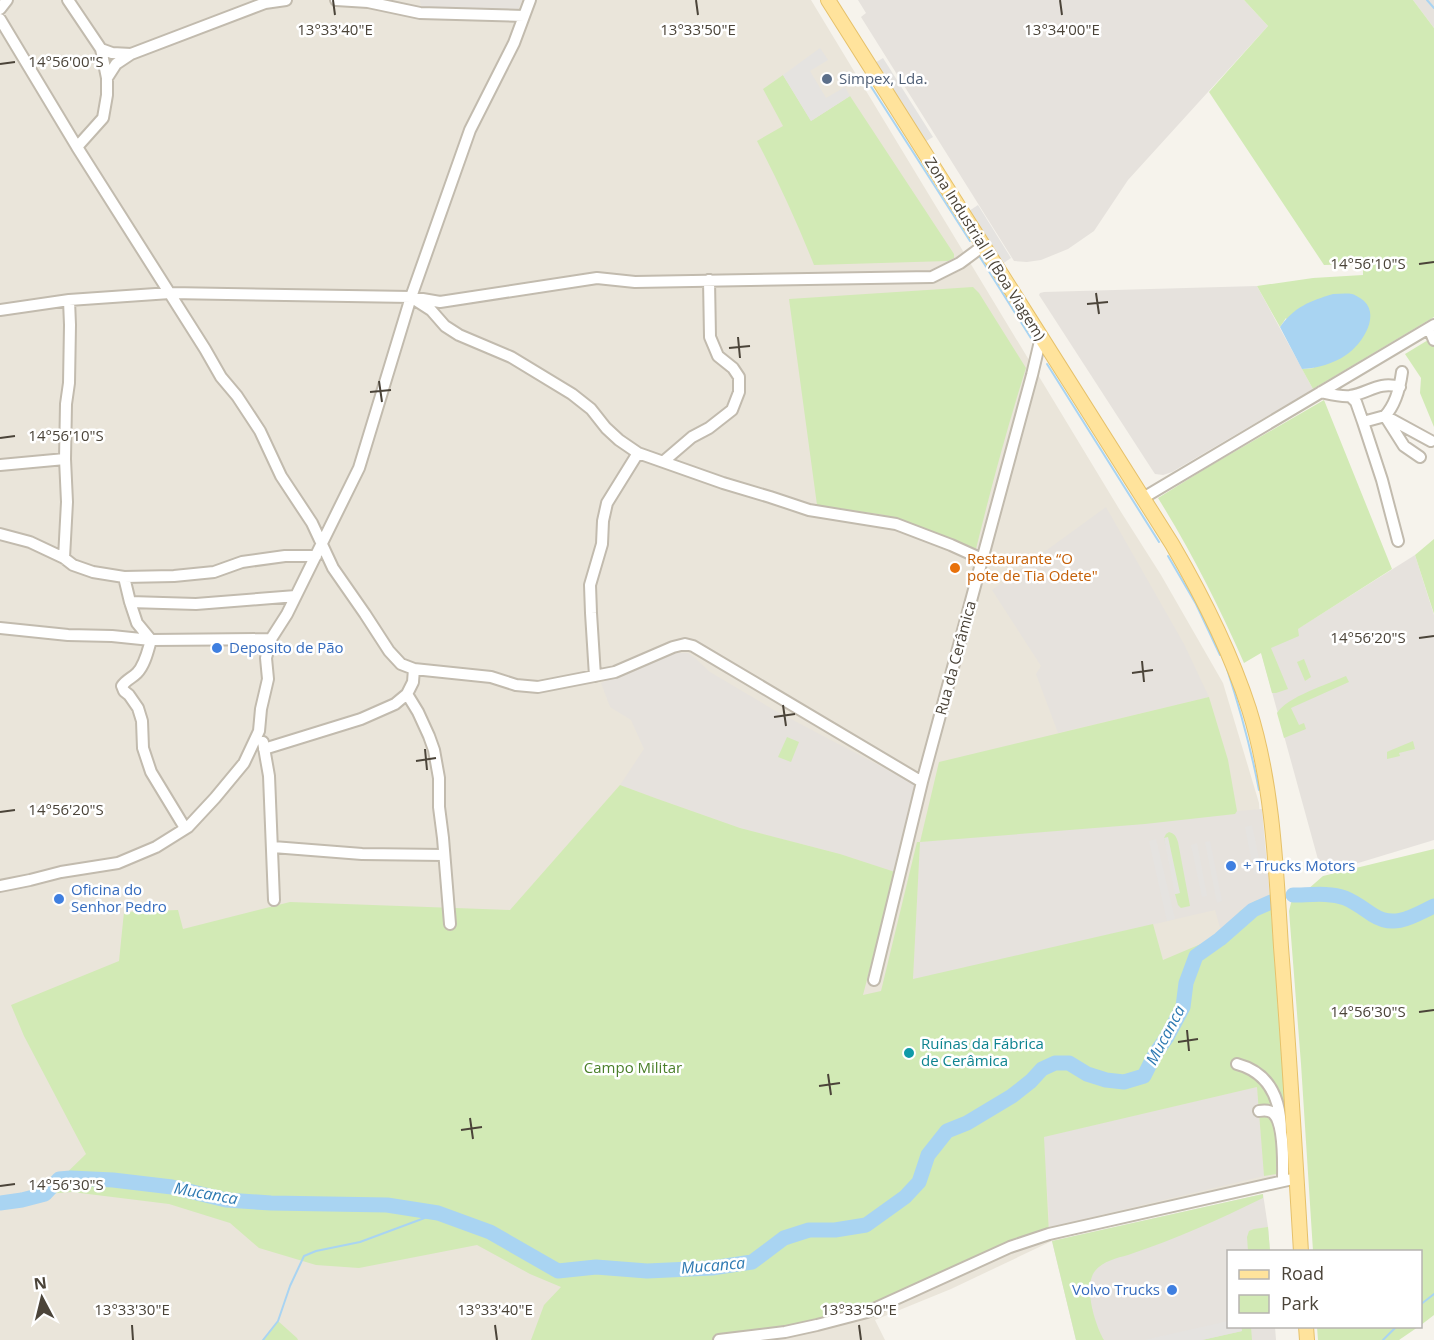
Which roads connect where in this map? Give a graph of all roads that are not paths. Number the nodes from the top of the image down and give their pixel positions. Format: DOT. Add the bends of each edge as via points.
graph roads {
  1 [pos="7,0"];
  2 [pos="68,0"];
  3 [pos="286,0"];
  4 [pos="336,0"];
  5 [pos="530,0"];
  6 [pos="828,0"];
  7 [pos="266,1"];
  8 [pos="369,1"];
  9 [pos="0,9"];
  10 [pos="524,16"];
  11 [pos="0,19"];
  12 [pos="101,49"];
  13 [pos="131,54"];
  14 [pos="107,78"];
  15 [pos="77,147"];
  16 [pos="983,246"];
  17 [pos="709,280"];
  18 [pos="170,293"];
  19 [pos="411,297"];
  20 [pos="69,300"];
  21 [pos="0,310"];
  22 [pos="1431,326"];
  23 [pos="1041,337"];
  24 [pos="1434,340"];
  25 [pos="1402,372"];
  26 [pos="1400,387"];
  27 [pos="1321,392"];
  28 [pos="1350,396"];
  29 [pos="1385,416"];
  30 [pos="1363,422"];
  31 [pos="1431,441"];
  32 [pos="638,453"];
  33 [pos="1420,457"];
  34 [pos="65,459"];
  35 [pos="664,461"];
  36 [pos="0,465"];
  37 [pos="1143,498"];
  38 [pos="0,534"];
  39 [pos="1398,541"];
  40 [pos="322,545"];
  41 [pos="316,556"];
  42 [pos="64,558"];
  43 [pos="982,559"];
  44 [pos="124,577"];
  45 [pos="296,596"];
  46 [pos="130,602"];
  47 [pos="0,628"];
  48 [pos="271,639"];
  49 [pos="151,640"];
  50 [pos="414,669"];
  51 [pos="596,676"];
  52 [pos="407,694"];
  53 [pos="260,731"];
  54 [pos="264,749"];
  55 [pos="922,782"];
  56 [pos="185,828"];
  57 [pos="273,847"];
  58 [pos="444,855"];
  59 [pos="0,886"];
  60 [pos="274,900"];
  61 [pos="450,924"];
  62 [pos="874,980"];
  63 [pos="1237,1064"];
  64 [pos="1259,1111"];
  65 [pos="1281,1133"];
  66 [pos="1290,1180"];
  67 [pos="1301,1250"];
  68 [pos="785,1336"];
  69 [pos="719,1340"];
  1 -- 9 [label="street"];
  2 -- 12 [label="street"];
  3 -- 7 [label="street"];
  4 -- 8 [label="street"];
  5 -- 10 [label="street"];
  6 -- 16 [label="main road, Zona Industrial II (Boa Viagem)"];
  7 -- 13 [label="street"];
  8 -- 10 [label="street" via="420,13"];
  10 -- 19 [label="street" via="470,130"];
  11 -- 15 [label="street"];
  12 -- 13 [label="street"];
  12 -- 14 [label="street"];
  13 -- 14 [label="street" via="116,64"];
  14 -- 15 [label="street" via="103,118"];
  15 -- 18 [label="street"];
  16 -- 17 [label="street" via="932,277"];
  16 -- 23 [label="main road, Zona Industrial II (Boa Viagem)"];
  17 -- 19 [label="street" via="635,282 597,278 440,302"];
  17 -- 35 [label="street" via="710,337 718,356 739,377 739,392 732,410"];
  18 -- 19 [label="street"];
  18 -- 20 [label="street"];
  18 -- 40 [label="street" via="221,377 260,431 281,476"];
  19 -- 32 [label="street" via="459,335 512,357 572,394 612,434"];
  19 -- 40 [label="street" via="359,468"];
  20 -- 21 [label="street"];
  20 -- 34 [label="street"];
  22 -- 24 [label="street"];
  22 -- 27 [label="street"];
  23 -- 37 [label="main road, Zona Industrial II (Boa Viagem)"];
  23 -- 43 [label="street, Rua da Cerâmica"];
  25 -- 26 [label="street"];
  26 -- 28 [label="street" via="1391,384"];
  26 -- 29 [label="street"];
  27 -- 28 [label="street"];
  27 -- 37 [label="street"];
  28 -- 30 [label="street"];
  29 -- 30 [label="street"];
  29 -- 31 [label="street"];
  29 -- 33 [label="street" via="1404,446"];
  30 -- 39 [label="street"];
  32 -- 35 [label="street"];
  32 -- 51 [label="street" via="607,503 602,544 590,585"];
  34 -- 36 [label="street"];
  34 -- 42 [label="street"];
  35 -- 43 [label="street" via="809,510 896,524"];
  37 -- 66 [label="main road, Zona Industrial II (Boa Viagem)" via="1223,640 1242,691 1263,769 1275,855"];
  38 -- 42 [label="street" via="30,542"];
  40 -- 41 [label="street"];
  40 -- 50 [label="street" via="333,568 390,651 401,664"];
  41 -- 44 [label="street" via="242,562 214,572"];
  41 -- 45 [label="street"];
  42 -- 44 [label="street" via="93,572"];
  43 -- 55 [label="street, Rua da Cerâmica"];
  44 -- 46 [label="street"];
  45 -- 46 [label="street" via="196,604"];
  45 -- 48 [label="street"];
  46 -- 49 [label="street" via="137,623"];
  47 -- 49 [label="street"];
  48 -- 49 [label="street"];
  48 -- 53 [label="street"];
  49 -- 56 [label="street" via="141,667 122,686 138,708 143,748 151,772"];
  50 -- 51 [label="street" via="490,677 538,687"];
  50 -- 52 [label="street"];
  51 -- 55 [label="street" via="673,647 693,646"];
  52 -- 54 [label="street" via="395,704 361,719"];
  52 -- 58 [label="street" via="434,750"];
  53 -- 54 [label="street"];
  53 -- 56 [label="street" via="244,764"];
  54 -- 57 [label="street"];
  55 -- 62 [label="street, Rua da Cerâmica"];
  56 -- 59 [label="street" via="156,847 118,863"];
  57 -- 58 [label="street"];
  57 -- 60 [label="street"];
  58 -- 61 [label="street"];
  63 -- 65 [label="street" via="1257,1073 1272,1089"];
  64 -- 65 [label="street" via="1273,1113"];
  65 -- 66 [label="street"];
  66 -- 67 [label="main road, Zona Industrial II (Boa Viagem)"];
  66 -- 68 [label="street" via="1049,1234 1010,1247 867,1312"];
  68 -- 69 [label="street"];
}
